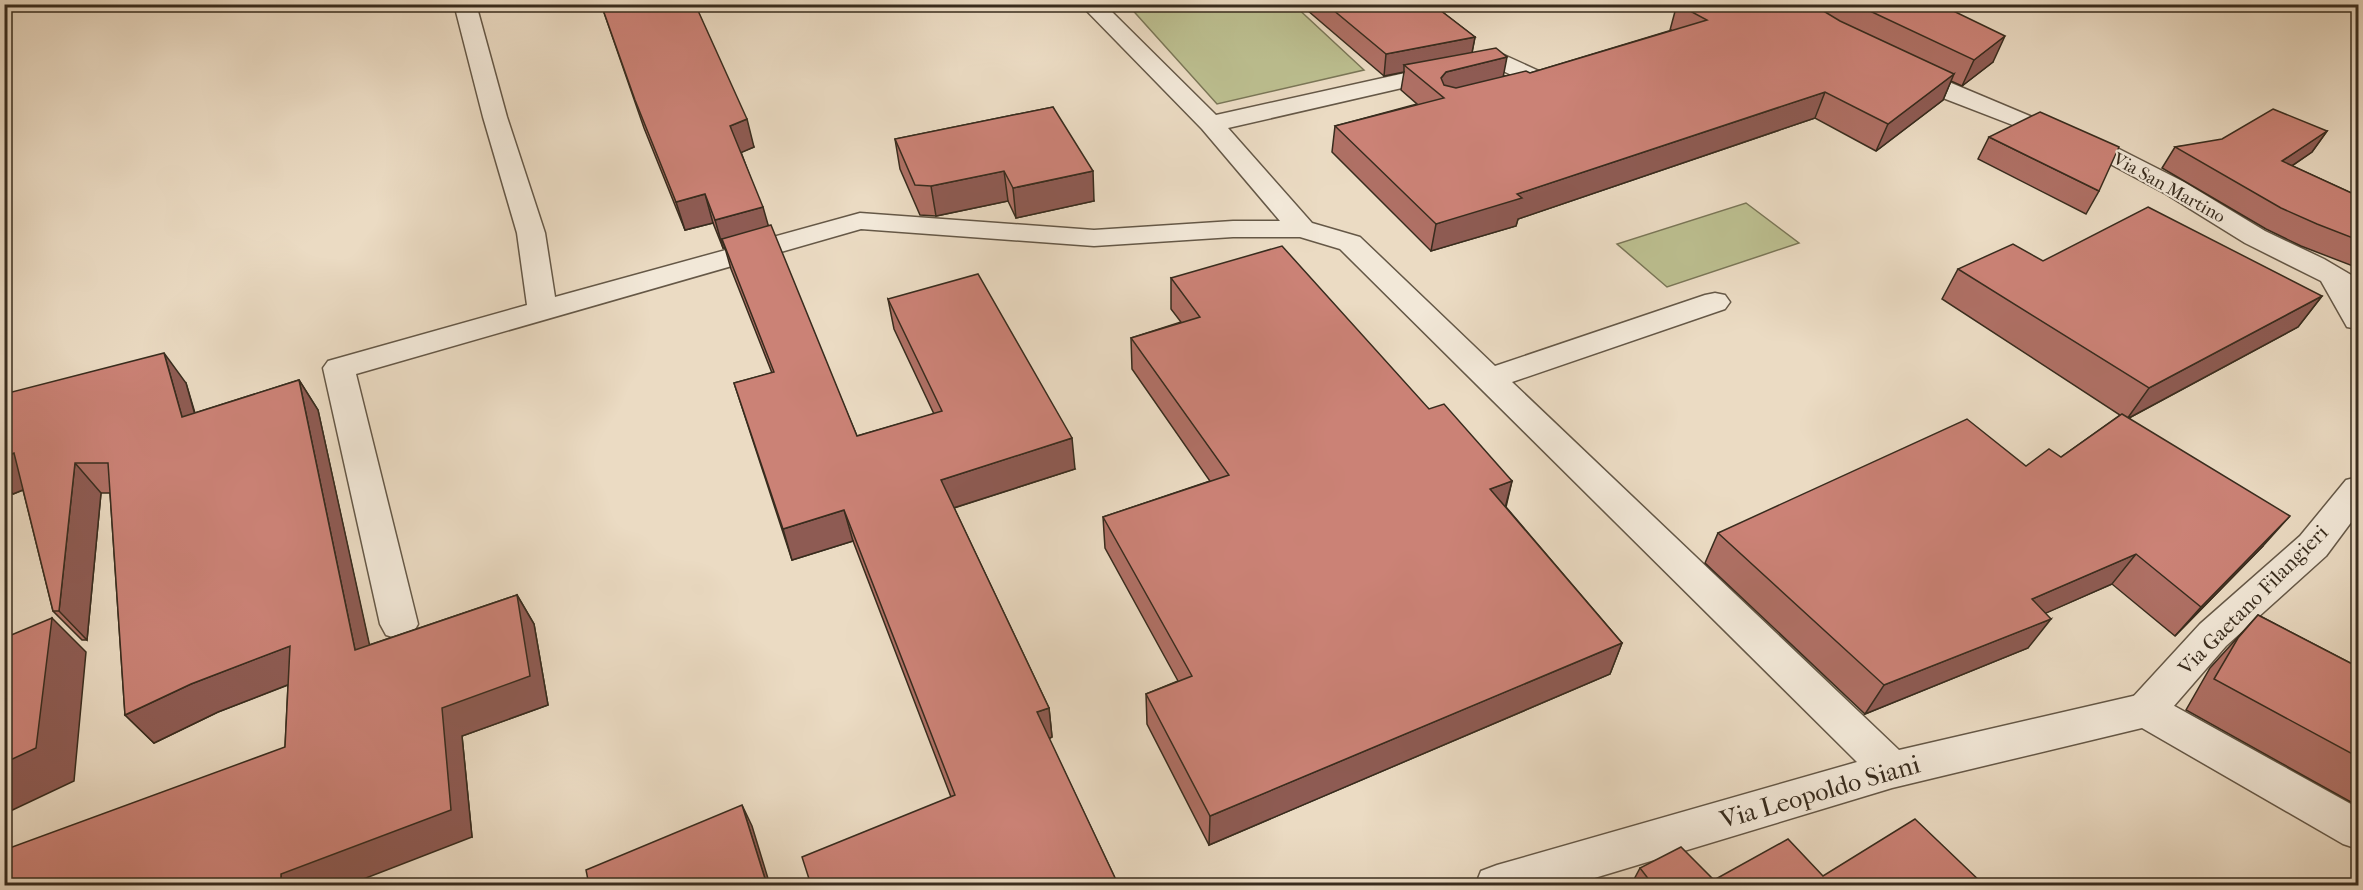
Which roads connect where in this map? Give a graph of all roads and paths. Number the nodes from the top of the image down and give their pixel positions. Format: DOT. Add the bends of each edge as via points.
graph roads {
  1 [pos="465,4"];
  2 [pos="1091,4"];
  3 [pos="1889,63"];
  4 [pos="1503,92"];
  5 [pos="1211,124"];
  6 [pos="1302,229"];
  7 [pos="2350,288"];
  8 [pos="1715,303"];
  9 [pos="542,310"];
  10 [pos="2358,320"];
  11 [pos="1489,379"];
  12 [pos="2358,489"];
  13 [pos="399,624"];
  14 [pos="2146,710"];
  15 [pos="1892,770"];
  16 [pos="2358,830"];
  17 [pos="1497,885"];
  1 -- 9 [label="street" via="531,233"];
  2 -- 5 [label="street"];
  3 -- 7 [label="street, Via San Martino" via="1939,88 2110,154"];
  4 -- 5 [label="street" via="1544,82 1504,62 1428,75"];
  5 -- 6 [label="street"];
  6 -- 9 [label="street" via="1094,238 861,222"];
  6 -- 11 [label="street" via="1350,243"];
  7 -- 10 [label="street"];
  8 -- 11 [label="street"];
  9 -- 13 [label="street" via="339,368"];
  11 -- 15 [label="street"];
  12 -- 14 [label="street, Via Gaetano Filangieri" via="2313,546 2213,635"];
  14 -- 15 [label="street, Via Leopoldo Siani"];
  14 -- 16 [label="street"];
  15 -- 17 [label="street, Via Leopoldo Siani"];
}
